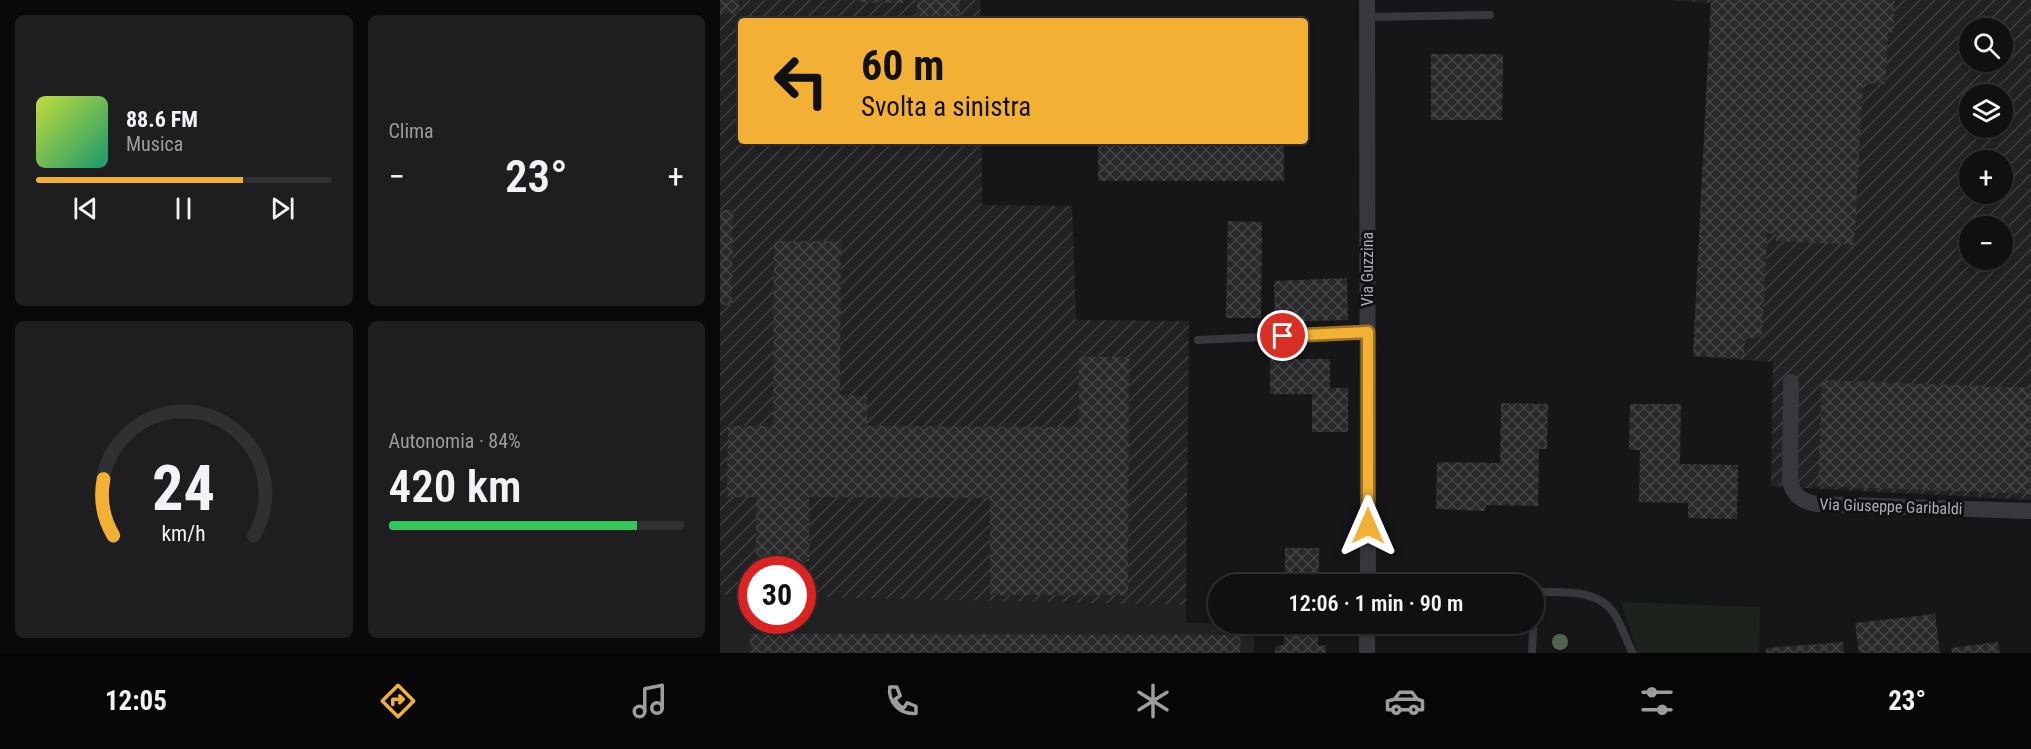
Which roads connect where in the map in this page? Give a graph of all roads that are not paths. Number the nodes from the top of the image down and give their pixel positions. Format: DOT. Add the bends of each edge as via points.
graph roads {
  1 [pos="1367,8"];
  2 [pos="1490,15"];
  3 [pos="1368,332"];
  4 [pos="1198,340"];
  5 [pos="1791,382"];
  6 [pos="2031,511"];
  7 [pos="1368,574"];
  8 [pos="1544,592"];
  9 [pos="1367,634"];
  10 [pos="1533,634"];
  11 [pos="1532,652"];
  12 [pos="1366,653"];
  13 [pos="1633,653"];
  1 -- 2 [label="lane"];
  1 -- 3 [label="street, Via Guzzina"];
  3 -- 4 [label="lane"];
  3 -- 7 [label="street, Via Guzzina"];
  5 -- 6 [label="street, Via Giuseppe Garibaldi" via="1790,481 1800,499 1817,504"];
  8 -- 13 [label="lane" via="1584,594 1601,601 1614,613"];
  9 -- 12 [label="street"];
  10 -- 11 [label="lane"];
}
